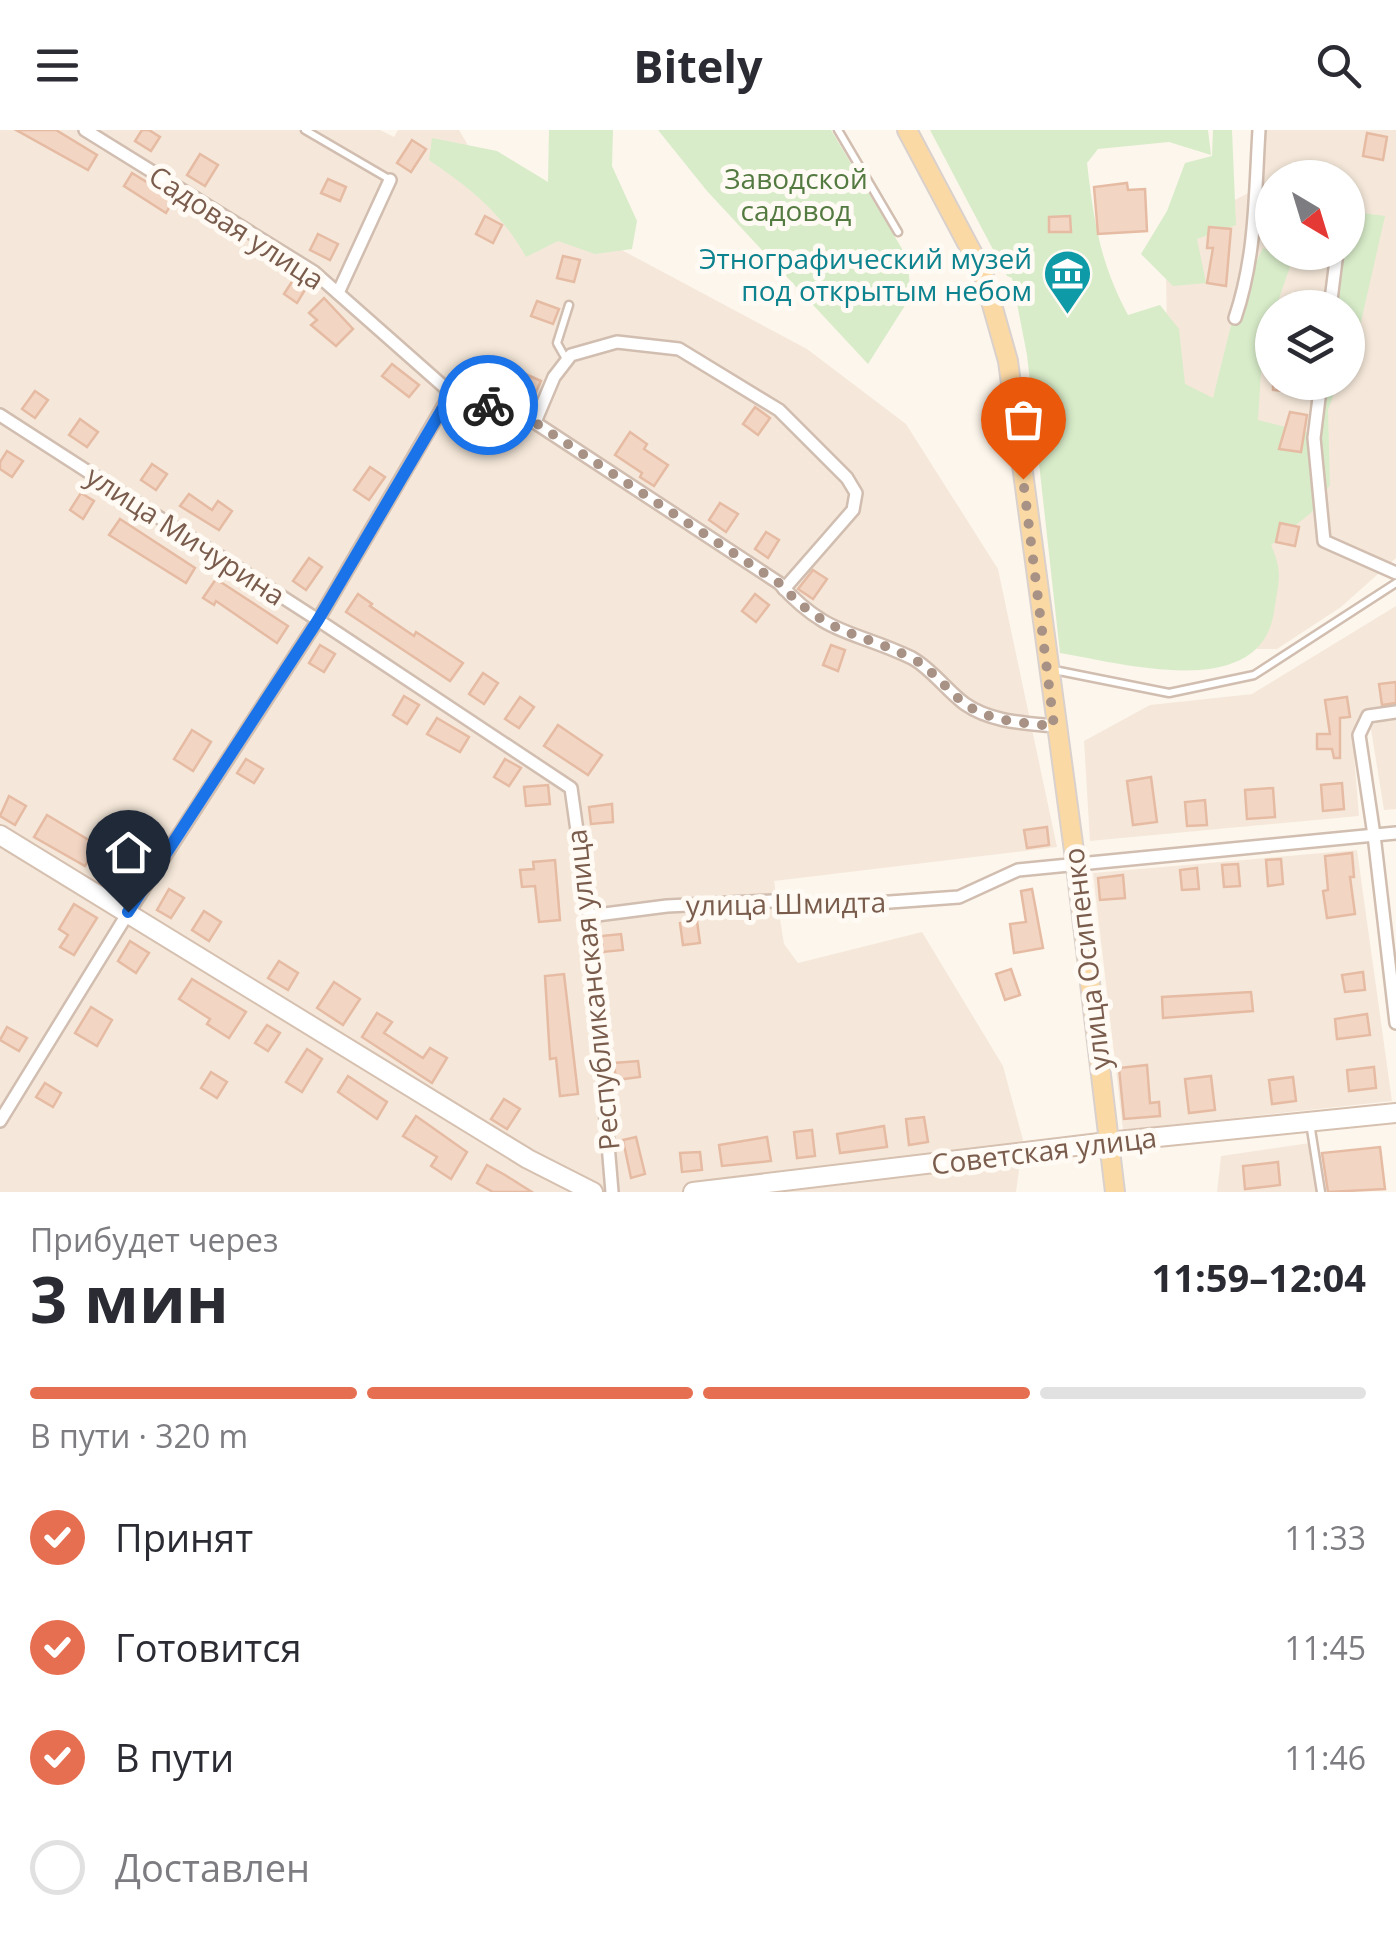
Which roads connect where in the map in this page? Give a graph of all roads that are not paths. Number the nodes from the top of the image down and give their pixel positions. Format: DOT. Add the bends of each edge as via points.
graph roads {
  1 [pos="85,130"];
  2 [pos="305,130"];
  3 [pos="838,130"];
  4 [pos="907,130"];
  5 [pos="1259,130"];
  6 [pos="390,180"];
  7 [pos="898,232"];
  8 [pos="338,294"];
  9 [pos="569,305"];
  10 [pos="1235,318"];
  11 [pos="567,360"];
  12 [pos="451,394"];
  13 [pos="1319,400"];
  14 [pos="0,415"];
  15 [pos="535,422"];
  16 [pos="1396,573"];
  17 [pos="1396,583"];
  18 [pos="784,589"];
  19 [pos="318,620"];
  20 [pos="1048,670"];
  21 [pos="1396,712"];
  22 [pos="1054,726"];
  23 [pos="570,788"];
  24 [pos="1396,832"];
  25 [pos="0,835"];
  26 [pos="1374,835"];
  27 [pos="1076,866"];
  28 [pos="128,912"];
  29 [pos="589,916"];
  30 [pos="1396,1023"];
  31 [pos="1396,1113"];
  32 [pos="0,1121"];
  33 [pos="1310,1122"];
  34 [pos="1108,1142"];
  35 [pos="719,1191"];
  36 [pos="592,1192"];
  37 [pos="612,1192"];
  38 [pos="693,1192"];
  39 [pos="1115,1192"];
  40 [pos="1321,1192"];
  1 -- 8 [label="street, Садовая улица" via="314,272"];
  2 -- 6 [label="lane"];
  3 -- 7 [label="lane"];
  4 -- 20 [label="main road, улица Осипенко" via="983,273 1008,361"];
  5 -- 10 [label="street" via="1248,280"];
  6 -- 8 [label="street"];
  8 -- 12 [label="street, Садовая улица"];
  9 -- 11 [label="lane" via="557,344"];
  11 -- 15 [label="street"];
  11 -- 18 [label="street" via="617,342 679,349 779,410 847,478 856,494 853,510"];
  12 -- 15 [label="street, Садовая улица"];
  12 -- 19 [label="street"];
  13 -- 16 [label="street" via="1314,438 1324,540"];
  14 -- 19 [label="street, улица Мичурина"];
  15 -- 18 [label="street, Садовая улица"];
  17 -- 20 [label="lane" via="1254,675 1169,692"];
  18 -- 22 [label="street, Садовая улица" via="832,628 914,660 967,706 1002,721"];
  19 -- 23 [label="street, улица Мичурина"];
  19 -- 28 [label="street"];
  20 -- 22 [label="main road, улица Осипенко"];
  21 -- 26 [label="street" via="1368,716 1359,736"];
  22 -- 27 [label="main road, улица Осипенко"];
  23 -- 29 [label="street, Республиканская улица"];
  24 -- 26 [label="street, улица Шмидта"];
  25 -- 28 [label="street"];
  26 -- 27 [label="street, улица Шмидта"];
  26 -- 30 [label="street"];
  27 -- 29 [label="street, улица Шмидта" via="1018,870 960,896 806,908 792,900 685,905"];
  27 -- 34 [label="main road, улица Осипенко"];
  28 -- 32 [label="street"];
  28 -- 36 [label="street"];
  29 -- 37 [label="street, Республиканская улица"];
  31 -- 33 [label="street, Советская улица"];
  33 -- 34 [label="street, Советская улица"];
  33 -- 40 [label="lane"];
  34 -- 35 [label="street, Советская улица"];
  34 -- 39 [label="main road, улица Осипенко"];
  35 -- 38 [label="street, Советская улица"];
}
